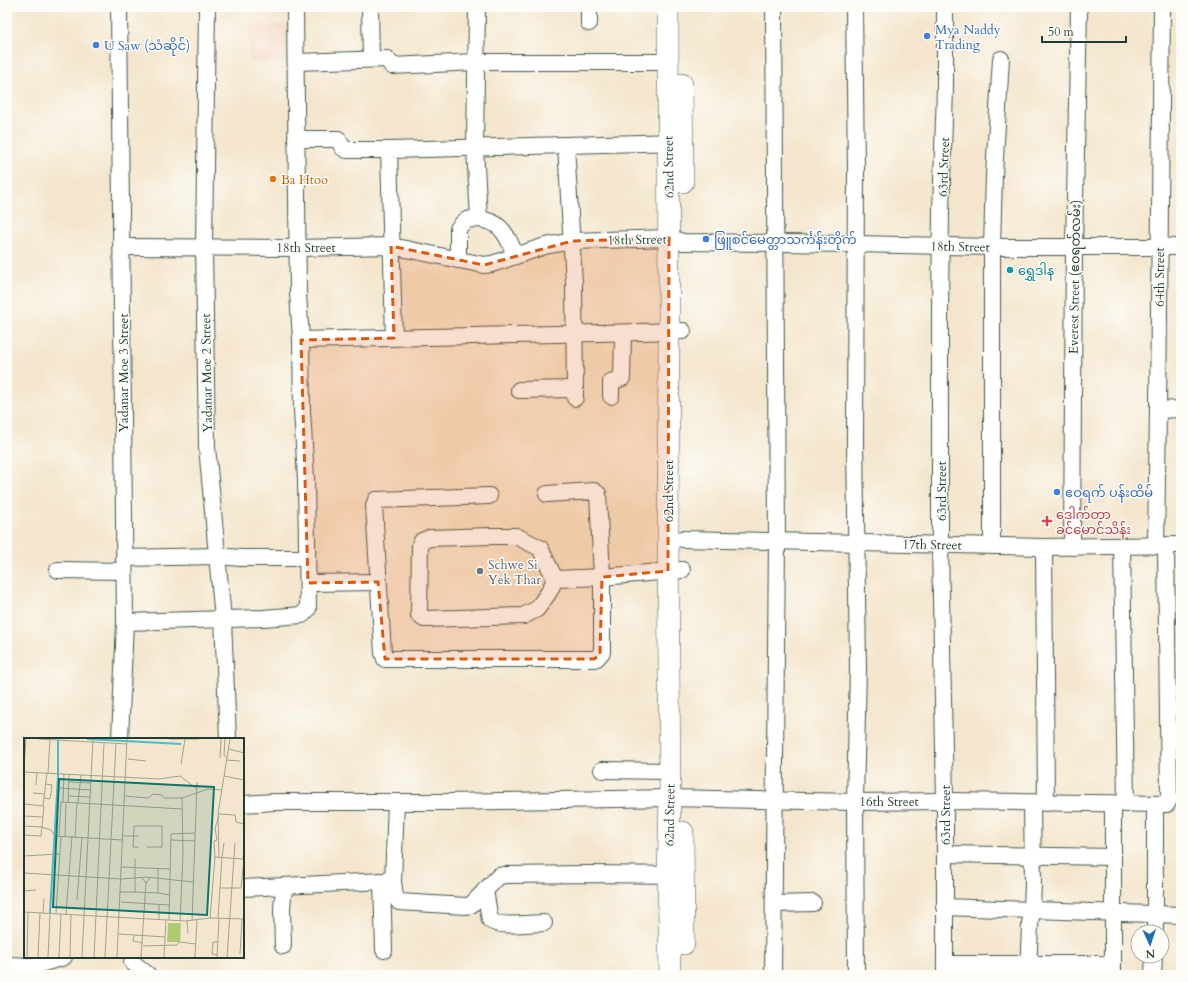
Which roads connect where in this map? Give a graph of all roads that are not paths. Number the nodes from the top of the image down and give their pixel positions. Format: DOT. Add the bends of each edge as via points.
graph roads {
  1 [pos="119,7"];
  2 [pos="207,7"];
  3 [pos="295,7"];
  4 [pos="370,7"];
  5 [pos="477,7"];
  6 [pos="589,7"];
  7 [pos="668,7"];
  8 [pos="682,7"];
  9 [pos="774,7"];
  10 [pos="854,7"];
  11 [pos="945,7"];
  12 [pos="1079,7"];
  13 [pos="1162,7"];
  14 [pos="589,23"];
  15 [pos="1001,58"];
  16 [pos="371,59"];
  17 [pos="296,62"];
  18 [pos="476,62"];
  19 [pos="668,62"];
  20 [pos="296,139"];
  21 [pos="675,142"];
  22 [pos="566,145"];
  23 [pos="475,148"];
  24 [pos="390,150"];
  25 [pos="479,219"];
  26 [pos="676,240"];
  27 [pos="572,241"];
  28 [pos="775,243"];
  29 [pos="856,244"];
  30 [pos="391,246"];
  31 [pos="940,246"];
  32 [pos="122,247"];
  33 [pos="204,247"];
  34 [pos="992,247"];
  35 [pos="1074,247"];
  36 [pos="1181,247"];
  37 [pos="298,248"];
  38 [pos="1159,248"];
  39 [pos="515,256"];
  40 [pos="458,260"];
  41 [pos="676,331"];
  42 [pos="622,333"];
  43 [pos="575,334"];
  44 [pos="394,338"];
  45 [pos="301,340"];
  46 [pos="519,390"];
  47 [pos="611,396"];
  48 [pos="1181,409"];
  49 [pos="1158,410"];
  50 [pos="547,494"];
  51 [pos="489,496"];
  52 [pos="682,539"];
  53 [pos="777,541"];
  54 [pos="857,542"];
  55 [pos="940,545"];
  56 [pos="992,546"];
  57 [pos="1122,546"];
  58 [pos="1167,546"];
  59 [pos="1044,547"];
  60 [pos="1072,547"];
  61 [pos="217,556"];
  62 [pos="307,558"];
  63 [pos="124,565"];
  64 [pos="58,570"];
  65 [pos="675,571"];
  66 [pos="602,577"];
  67 [pos="555,579"];
  68 [pos="378,582"];
  69 [pos="308,583"];
  70 [pos="223,619"];
  71 [pos="125,622"];
  72 [pos="120,738"];
  73 [pos="228,738"];
  74 [pos="602,770"];
  75 [pos="670,771"];
  76 [pos="676,798"];
  77 [pos="774,799"];
  78 [pos="945,801"];
  79 [pos="396,802"];
  80 [pos="855,802"];
  81 [pos="1039,803"];
  82 [pos="244,804"];
  83 [pos="1119,804"];
  84 [pos="1161,804"];
  85 [pos="945,854"];
  86 [pos="1032,857"];
  87 [pos="1113,857"];
  88 [pos="676,875"];
  89 [pos="387,881"];
  90 [pos="284,887"];
  91 [pos="244,888"];
  92 [pos="485,890"];
  93 [pos="813,903"];
  94 [pos="774,904"];
  95 [pos="944,907"];
  96 [pos="1032,910"];
  97 [pos="1113,914"];
  98 [pos="1155,915"];
  99 [pos="1181,915"];
  100 [pos="544,923"];
  101 [pos="1155,924"];
  102 [pos="283,946"];
  103 [pos="384,950"];
  104 [pos="61,958"];
  105 [pos="1154,964"];
  106 [pos="10,965"];
  107 [pos="132,965"];
  108 [pos="1029,969"];
  109 [pos="945,970"];
  110 [pos="1071,970"];
  111 [pos="1113,970"];
  112 [pos="148,975"];
  113 [pos="670,975"];
  114 [pos="684,975"];
  115 [pos="772,975"];
  116 [pos="856,975"];
  117 [pos="1153,975"];
  1 -- 32 [label="street, Yadanar Moe 3 Street"];
  2 -- 33 [label="street, Yadanar Moe 2 Street"];
  3 -- 17 [label="street"];
  4 -- 16 [label="street"];
  5 -- 18 [label="street"];
  6 -- 14 [label="street"];
  7 -- 19 [label="main road, 62nd Street"];
  8 -- 21 [label="main road, 62nd Street"];
  9 -- 28 [label="street"];
  10 -- 29 [label="street"];
  11 -- 31 [label="street, 63rd Street"];
  12 -- 35 [label="street, Everest Street (ဧ၀ရတ်လမ်း)"];
  13 -- 38 [label="street, 64th Street"];
  15 -- 34 [label="street"];
  16 -- 17 [label="street"];
  16 -- 18 [label="street" via="387,58 392,66"];
  17 -- 20 [label="street"];
  18 -- 19 [label="street"];
  18 -- 23 [label="street"];
  19 -- 21 [label="main road, 62nd Street"];
  20 -- 24 [label="street" via="338,139 347,150"];
  20 -- 37 [label="street"];
  21 -- 22 [label="street"];
  21 -- 26 [label="main road, 62nd Street"];
  22 -- 23 [label="street"];
  22 -- 27 [label="street"];
  23 -- 24 [label="street"];
  23 -- 25 [label="street"];
  24 -- 30 [label="street"];
  25 -- 39 [label="street" via="490,222 502,230"];
  25 -- 40 [label="street" via="466,220 458,229"];
  26 -- 27 [label="street, 18th Street"];
  26 -- 28 [label="street, 18th Street"];
  26 -- 41 [label="main road, 62nd Street"];
  27 -- 39 [label="street, 18th Street" via="545,246"];
  27 -- 43 [label="street"];
  28 -- 29 [label="street, 18th Street"];
  28 -- 53 [label="street"];
  29 -- 31 [label="street, 18th Street"];
  29 -- 54 [label="street"];
  30 -- 37 [label="street, 18th Street"];
  30 -- 40 [label="street, 18th Street"];
  30 -- 44 [label="street"];
  31 -- 34 [label="street, 18th Street"];
  31 -- 55 [label="street, 63rd Street"];
  32 -- 33 [label="street, 18th Street"];
  32 -- 63 [label="street, Yadanar Moe 3 Street"];
  33 -- 37 [label="street, 18th Street"];
  33 -- 61 [label="street, Yadanar Moe 2 Street" via="207,447"];
  34 -- 35 [label="street, 18th Street"];
  34 -- 56 [label="street"];
  35 -- 38 [label="street, 18th Street"];
  35 -- 60 [label="street, Everest Street (ဧ၀ရတ်လမ်း)"];
  36 -- 38 [label="street, 18th Street"];
  37 -- 45 [label="street"];
  38 -- 49 [label="street, 64th Street"];
  39 -- 40 [label="street, 18th Street" via="484,266"];
  41 -- 42 [label="street"];
  41 -- 52 [label="main road, 62nd Street"];
  41 -- 65 [label="main road, 62nd Street"];
  42 -- 43 [label="street"];
  42 -- 47 [label="street" via="622,378 612,382"];
  43 -- 44 [label="street"];
  43 -- 46 [label="street" via="576,393"];
  44 -- 45 [label="street"];
  45 -- 62 [label="street"];
  48 -- 49 [label="street"];
  49 -- 58 [label="street, 64th Street"];
  50 -- 66 [label="street" via="597,492"];
  51 -- 68 [label="street" via="376,500 374,506"];
  52 -- 53 [label="street, 17th Street"];
  52 -- 65 [label="main road, 62nd Street"];
  53 -- 54 [label="street, 17th Street"];
  53 -- 77 [label="street"];
  54 -- 55 [label="street, 17th Street"];
  54 -- 80 [label="street"];
  55 -- 56 [label="street, 17th Street"];
  55 -- 78 [label="street, 63rd Street"];
  56 -- 59 [label="street, 17th Street"];
  57 -- 58 [label="street, 17th Street"];
  57 -- 60 [label="street, 17th Street"];
  57 -- 83 [label="street"];
  58 -- 84 [label="street, 64th Street" via="1169,800"];
  59 -- 60 [label="street, 17th Street"];
  59 -- 81 [label="street"];
  61 -- 62 [label="street"];
  61 -- 63 [label="street"];
  61 -- 70 [label="street, Yadanar Moe 2 Street"];
  62 -- 69 [label="street"];
  63 -- 64 [label="street"];
  63 -- 71 [label="street, Yadanar Moe 3 Street"];
  65 -- 66 [label="street"];
  65 -- 75 [label="main road, 62nd Street"];
  65 -- 76 [label="main road, 62nd Street"];
  66 -- 67 [label="street"];
  66 -- 68 [label="street" via="602,652 594,659 385,659"];
  67 -- 67 [label="street" via="537,609 523,616 424,619 419,615 420,545 422,541 430,538 516,536 540,548"];
  68 -- 69 [label="street"];
  69 -- 70 [label="street" via="308,609 302,615"];
  70 -- 71 [label="street"];
  70 -- 73 [label="street, Yadanar Moe 2 Street"];
  71 -- 72 [label="street, Yadanar Moe 3 Street"];
  74 -- 75 [label="street"];
  75 -- 76 [label="main road, 62nd Street"];
  76 -- 77 [label="street, 16th Street"];
  76 -- 79 [label="street, 16th Street"];
  76 -- 88 [label="main road, 62nd Street"];
  77 -- 80 [label="street, 16th Street"];
  77 -- 94 [label="street"];
  78 -- 80 [label="street, 16th Street"];
  78 -- 81 [label="street, 16th Street"];
  78 -- 85 [label="street, 63rd Street"];
  79 -- 82 [label="street, 16th Street"];
  79 -- 89 [label="street"];
  80 -- 116 [label="street"];
  81 -- 83 [label="street, 16th Street"];
  81 -- 86 [label="street"];
  83 -- 84 [label="street, 16th Street"];
  83 -- 87 [label="street"];
  84 -- 98 [label="street, 64th Street"];
  85 -- 86 [label="street"];
  85 -- 95 [label="street, 63rd Street"];
  86 -- 87 [label="street"];
  86 -- 96 [label="street"];
  87 -- 97 [label="street"];
  88 -- 92 [label="street" via="505,875 499,876"];
  88 -- 113 [label="main road, 62nd Street"];
  88 -- 114 [label="main road, 62nd Street"];
  89 -- 90 [label="street"];
  89 -- 92 [label="street" via="399,902 404,904 466,906"];
  89 -- 103 [label="street"];
  90 -- 91 [label="street"];
  90 -- 102 [label="street"];
  92 -- 100 [label="street" via="492,923"];
  93 -- 94 [label="street"];
  94 -- 115 [label="street"];
  95 -- 96 [label="street"];
  95 -- 109 [label="street, 63rd Street"];
  96 -- 97 [label="street"];
  96 -- 108 [label="street"];
  97 -- 98 [label="street"];
  97 -- 111 [label="street"];
  98 -- 99 [label="street"];
  98 -- 101 [label="street, 64th Street"];
  104 -- 106 [label="street" via="33,966"];
  105 -- 117 [label="street"];
  107 -- 112 [label="street"];
  108 -- 109 [label="street"];
  108 -- 110 [label="street"];
  110 -- 111 [label="street"];
}
